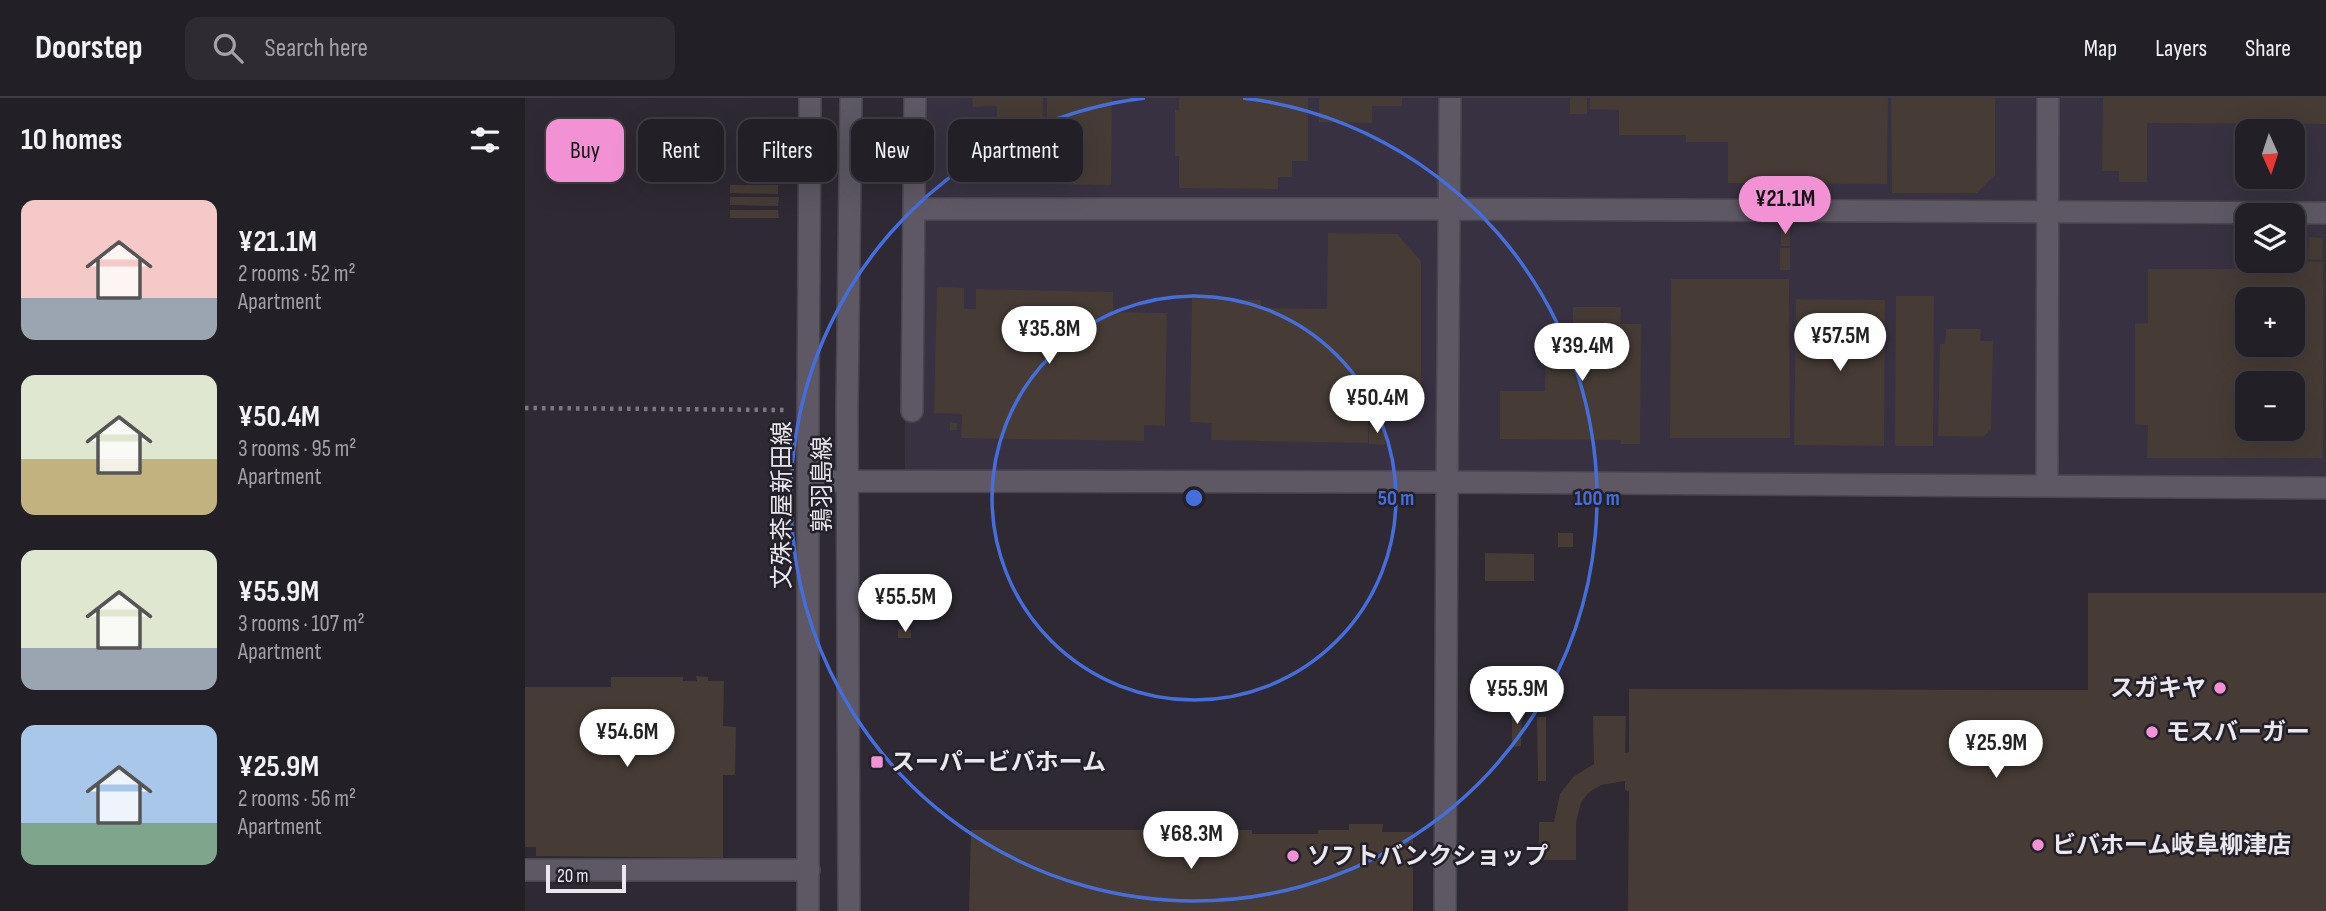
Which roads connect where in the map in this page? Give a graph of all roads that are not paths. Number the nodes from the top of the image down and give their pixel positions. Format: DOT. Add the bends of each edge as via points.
graph roads {
  1 [pos="810,98"];
  2 [pos="851,98"];
  3 [pos="915,98"];
  4 [pos="1450,98"];
  5 [pos="2048,98"];
  6 [pos="914,209"];
  7 [pos="1449,209"];
  8 [pos="2047,211"];
  9 [pos="2326,213"];
  10 [pos="912,411"];
  11 [pos="809,481"];
  12 [pos="848,482"];
  13 [pos="1447,482"];
  14 [pos="2047,486"];
  15 [pos="2326,488"];
  16 [pos="525,870"];
  17 [pos="809,870"];
  18 [pos="808,911"];
  19 [pos="849,911"];
  20 [pos="1445,911"];
  1 -- 11 [label="street, 文殊茶屋新田線"];
  2 -- 12 [label="street, 鶉羽島線"];
  3 -- 6 [label="street"];
  4 -- 7 [label="street"];
  5 -- 8 [label="street"];
  6 -- 7 [label="street"];
  6 -- 10 [label="street"];
  7 -- 8 [label="street"];
  7 -- 13 [label="street"];
  8 -- 9 [label="street"];
  8 -- 14 [label="street"];
  11 -- 12 [label="street"];
  11 -- 17 [label="street, 文殊茶屋新田線"];
  12 -- 13 [label="street"];
  12 -- 19 [label="street, 鶉羽島線"];
  13 -- 14 [label="street"];
  13 -- 20 [label="street"];
  14 -- 15 [label="street"];
  16 -- 17 [label="street"];
  17 -- 18 [label="street, 文殊茶屋新田線"];
}
